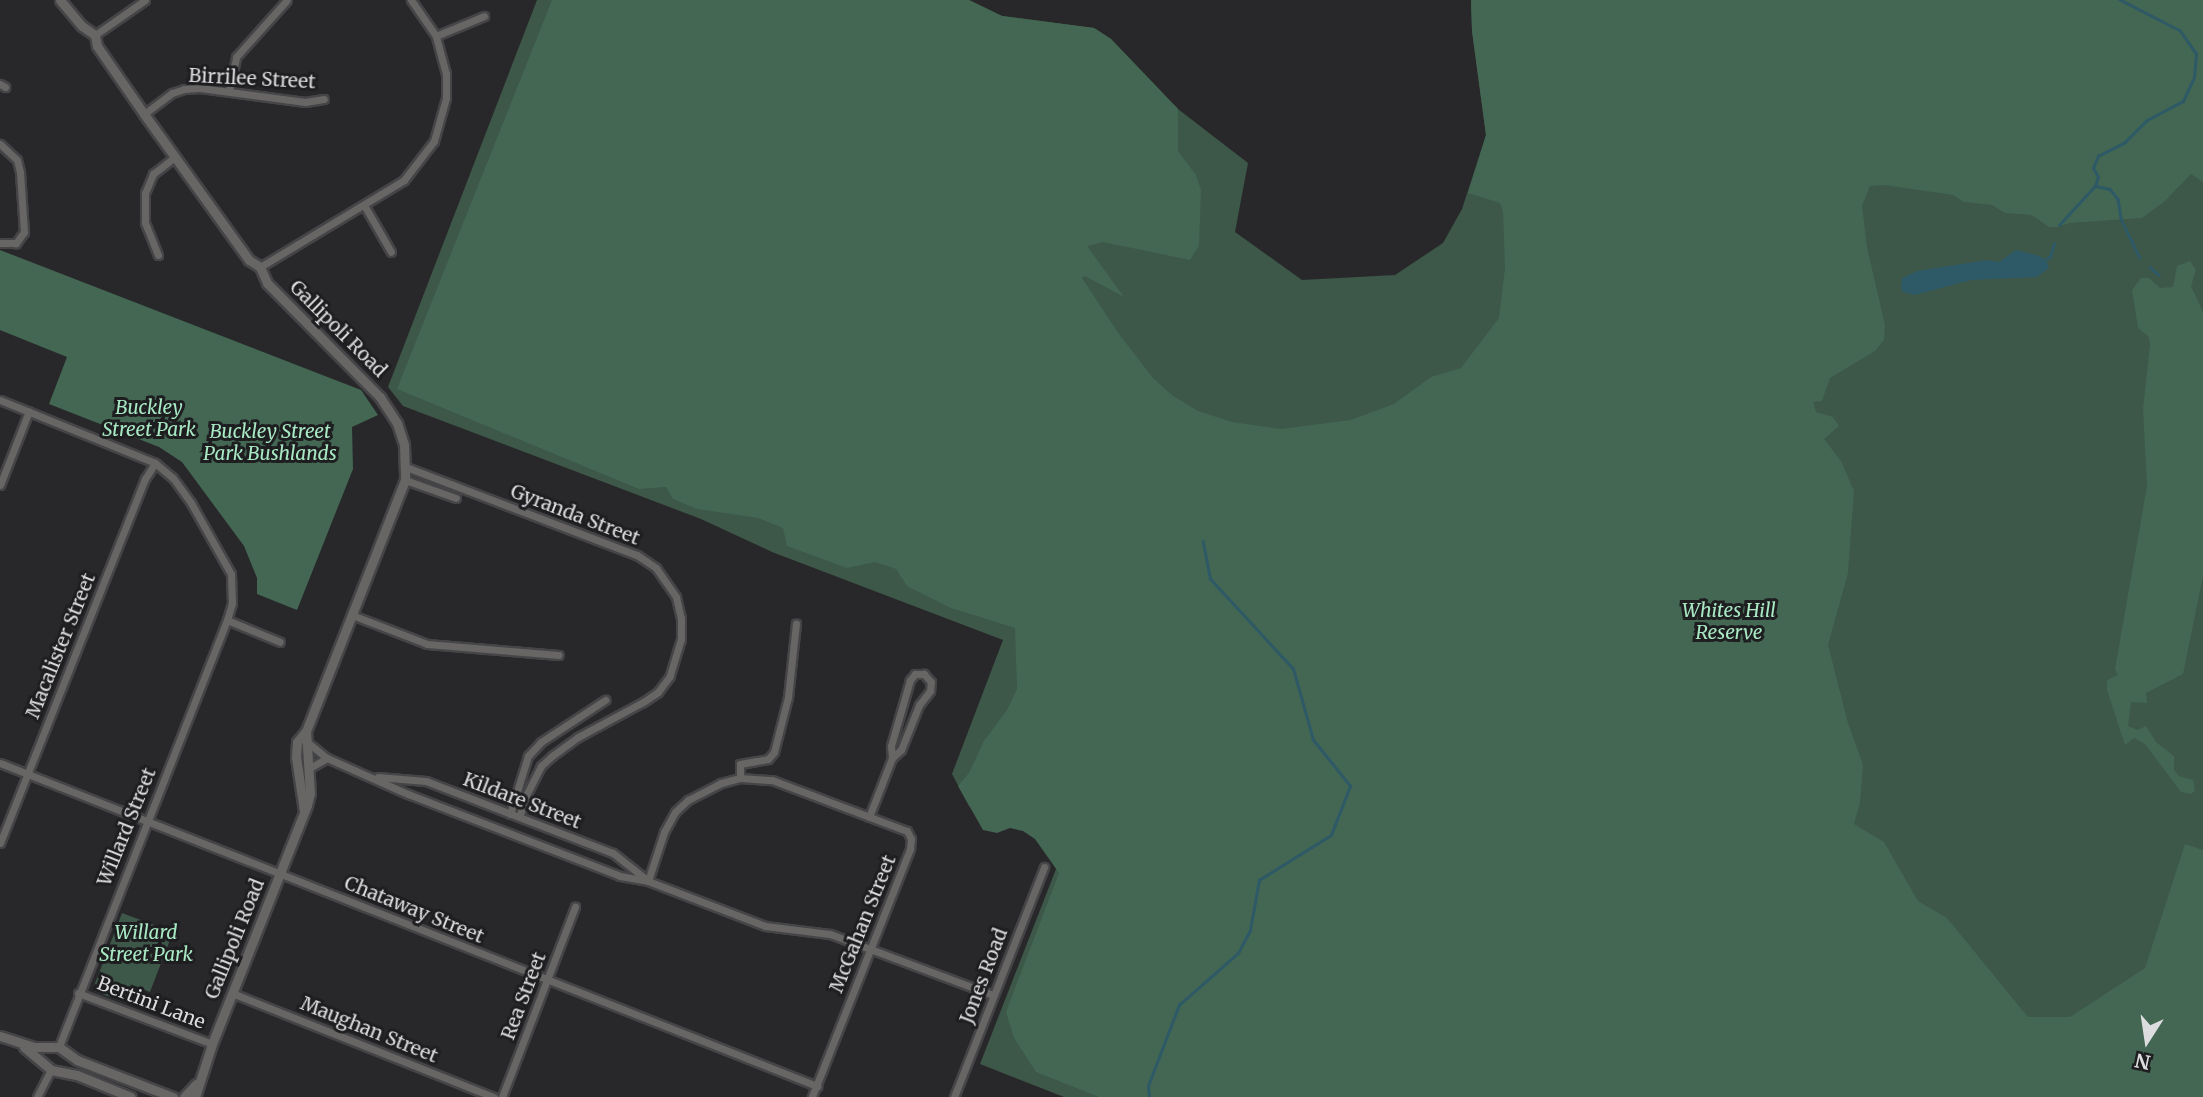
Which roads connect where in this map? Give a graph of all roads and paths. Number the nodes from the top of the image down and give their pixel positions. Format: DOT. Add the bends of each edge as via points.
graph roads {
  1 [pos="60,0"];
  2 [pos="145,0"];
  3 [pos="287,0"];
  4 [pos="411,0"];
  5 [pos="484,16"];
  6 [pos="95,35"];
  7 [pos="436,36"];
  8 [pos="229,91"];
  9 [pos="324,99"];
  10 [pos="144,114"];
  11 [pos="0,144"];
  12 [pos="175,157"];
  13 [pos="364,205"];
  14 [pos="0,243"];
  15 [pos="391,252"];
  16 [pos="158,255"];
  17 [pos="260,268"];
  18 [pos="0,400"];
  19 [pos="29,411"];
  20 [pos="155,463"];
  21 [pos="406,467"];
  22 [pos="405,480"];
  23 [pos="0,485"];
  24 [pos="456,498"];
  25 [pos="352,615"];
  26 [pos="227,620"];
  27 [pos="796,623"];
  28 [pos="280,642"];
  29 [pos="559,655"];
  30 [pos="605,700"];
  31 [pos="306,731"];
  32 [pos="307,741"];
  33 [pos="327,758"];
  34 [pos="892,758"];
  35 [pos="0,763"];
  36 [pos="308,769"];
  37 [pos="28,774"];
  38 [pos="374,777"];
  39 [pos="740,778"];
  40 [pos="304,811"];
  41 [pos="515,815"];
  42 [pos="869,817"];
  43 [pos="146,821"];
  44 [pos="0,843"];
  45 [pos="1044,867"];
  46 [pos="280,873"];
  47 [pos="648,881"];
  48 [pos="575,907"];
  49 [pos="870,949"];
  50 [pos="548,980"];
  51 [pos="78,993"];
  52 [pos="232,993"];
  53 [pos="993,995"];
  54 [pos="0,1036"];
  55 [pos="20,1044"];
  56 [pos="212,1044"];
  57 [pos="58,1049"];
  58 [pos="52,1068"];
  59 [pos="199,1080"];
  60 [pos="817,1086"];
  61 [pos="37,1097"];
  62 [pos="131,1097"];
  63 [pos="173,1097"];
  64 [pos="184,1097"];
  65 [pos="195,1097"];
  66 [pos="494,1097"];
  67 [pos="502,1097"];
  68 [pos="812,1097"];
  69 [pos="954,1097"];
  1 -- 6 [label="street, Gallipoli Road"];
  2 -- 6 [label="street"];
  3 -- 8 [label="street" via="236,57"];
  4 -- 7 [label="street"];
  5 -- 7 [label="street"];
  6 -- 10 [label="street, Gallipoli Road" via="97,46"];
  7 -- 13 [label="street" via="443,55 446,98 433,141 404,180"];
  8 -- 9 [label="street, Birrilee Street" via="305,102"];
  8 -- 10 [label="street, Birrilee Street" via="184,89"];
  10 -- 12 [label="street, Gallipoli Road"];
  11 -- 14 [label="street" via="17,160 24,232 16,243"];
  12 -- 16 [label="street" via="153,174 145,193 145,222"];
  12 -- 17 [label="street, Gallipoli Road" via="249,260"];
  13 -- 15 [label="street"];
  13 -- 17 [label="street"];
  17 -- 21 [label="street, Gallipoli Road" via="267,283 380,397 397,423"];
  18 -- 19 [label="street"];
  19 -- 20 [label="street"];
  19 -- 23 [label="street"];
  20 -- 26 [label="street, Willard Street" via="191,503 231,574 232,603"];
  20 -- 37 [label="street, Macalister Street"];
  21 -- 22 [label="street, Gallipoli Road"];
  21 -- 41 [label="street, Gyranda Street" via="637,555 656,568 676,597 681,639 670,677 658,692 552,756 541,766"];
  22 -- 24 [label="street"];
  22 -- 25 [label="street, Gallipoli Road"];
  25 -- 29 [label="street" via="426,644"];
  25 -- 31 [label="street, Gallipoli Road"];
  26 -- 28 [label="street"];
  26 -- 43 [label="street, Willard Street"];
  27 -- 39 [label="street" via="789,697 774,752 768,759 740,764"];
  30 -- 41 [label="street" via="541,742 528,756"];
  31 -- 32 [label="street, Gallipoli Road"];
  31 -- 40 [label="street, Gallipoli Road" via="297,742 296,757"];
  32 -- 33 [label="street, Kildare Street"];
  32 -- 36 [label="street, Gallipoli Road"];
  33 -- 36 [label="street"];
  33 -- 38 [label="street, Kildare Street"];
  34 -- 34 [label="street" via="891,746 910,680 915,674 924,674 931,682 930,691 919,705 901,750"];
  34 -- 42 [label="street"];
  35 -- 37 [label="street, Chataway Street"];
  36 -- 40 [label="street, Gallipoli Road" via="310,793"];
  37 -- 43 [label="street, Chataway Street"];
  37 -- 44 [label="street, Macalister Street"];
  38 -- 41 [label="street, Kildare Street" via="426,780"];
  38 -- 47 [label="street, Kildare Street" via="620,876"];
  39 -- 42 [label="street, McGahan Street" via="772,780"];
  39 -- 47 [label="street, McGahan Street" via="688,800 675,812"];
  40 -- 46 [label="street, Gallipoli Road"];
  41 -- 47 [label="street, Kildare Street" via="612,853"];
  42 -- 49 [label="street, McGahan Street" via="907,831 911,839"];
  43 -- 46 [label="street, Chataway Street"];
  43 -- 51 [label="street, Willard Street"];
  45 -- 53 [label="street, Jones Road"];
  46 -- 50 [label="street, Chataway Street"];
  46 -- 52 [label="street, Gallipoli Road"];
  47 -- 49 [label="street, Kildare Street" via="765,926 830,934"];
  48 -- 50 [label="street, Rea Street"];
  49 -- 53 [label="street, Kildare Street"];
  49 -- 60 [label="street, McGahan Street"];
  50 -- 60 [label="street, Chataway Street"];
  50 -- 67 [label="street, Rea Street"];
  51 -- 56 [label="street, Bertini Lane"];
  51 -- 57 [label="street, Willard Street"];
  52 -- 56 [label="street, Gallipoli Road"];
  52 -- 66 [label="street, Maughan Street"];
  53 -- 69 [label="street, Jones Road"];
  54 -- 55 [label="street"];
  55 -- 57 [label="street"];
  55 -- 58 [label="street"];
  56 -- 59 [label="street, Gallipoli Road"];
  57 -- 58 [label="street" via="46,1053"];
  57 -- 58 [label="street" via="67,1062"];
  57 -- 63 [label="street"];
  58 -- 61 [label="street"];
  58 -- 62 [label="street"];
  59 -- 64 [label="street, Gallipoli Road"];
  59 -- 65 [label="street, Gallipoli Road"];
  60 -- 68 [label="street, McGahan Street"];
}
